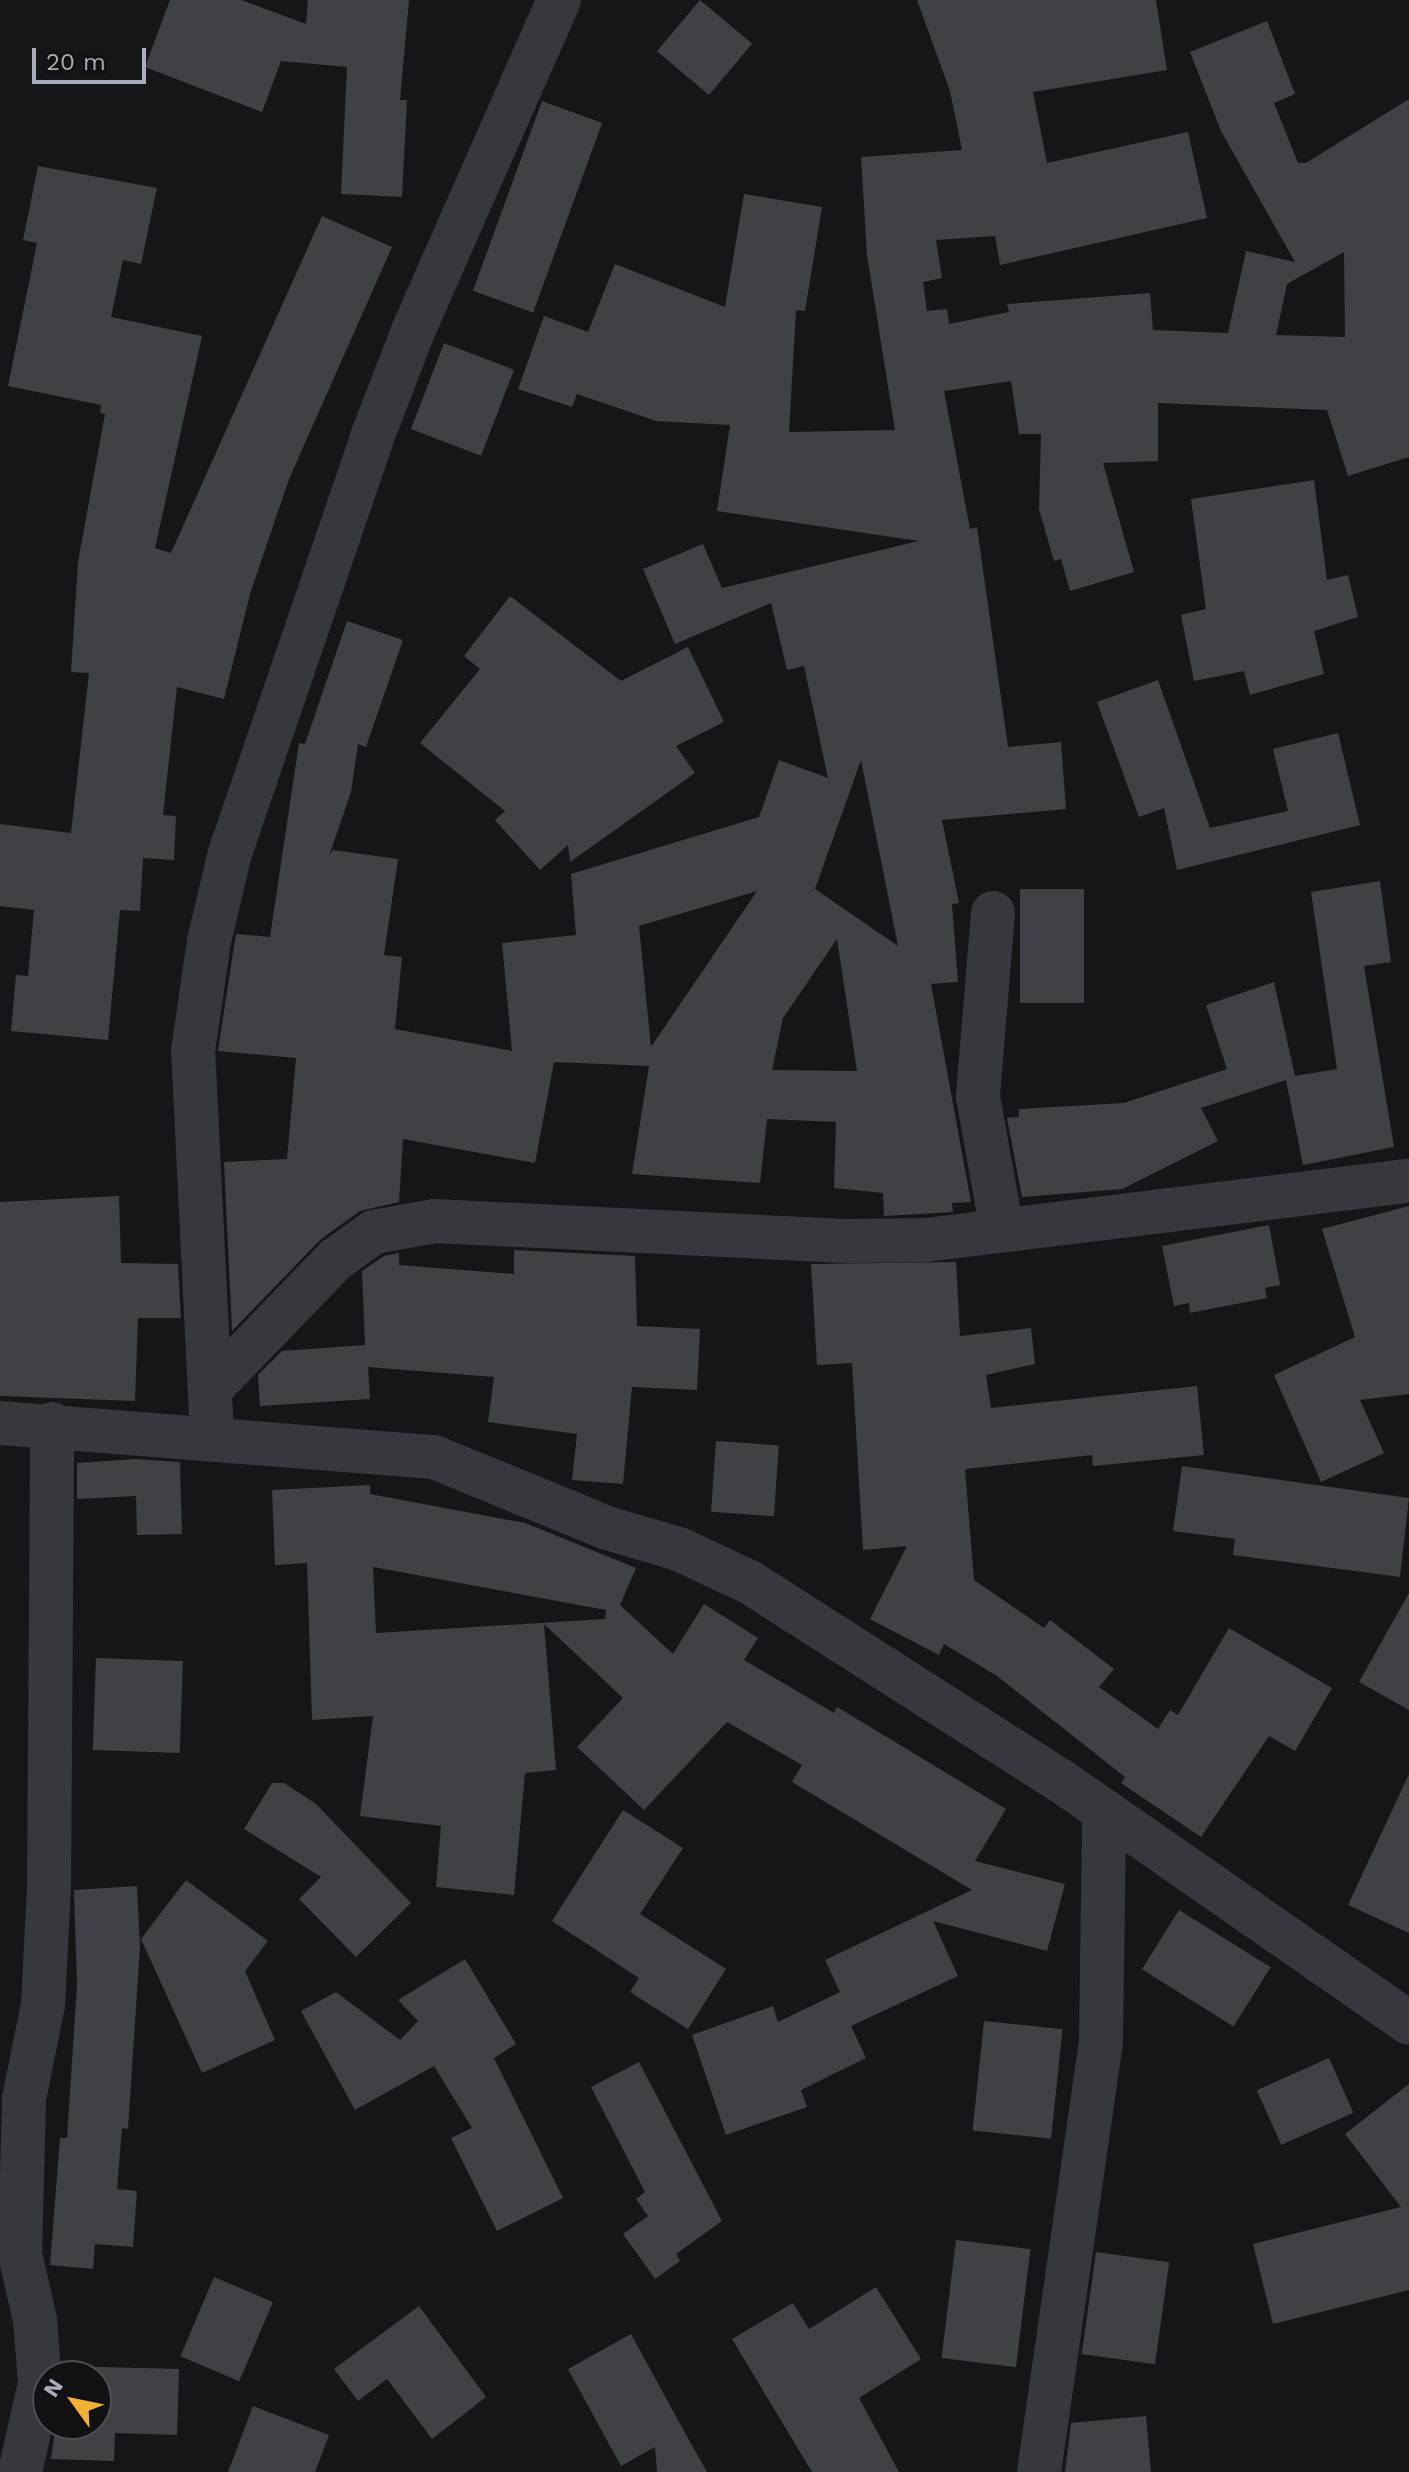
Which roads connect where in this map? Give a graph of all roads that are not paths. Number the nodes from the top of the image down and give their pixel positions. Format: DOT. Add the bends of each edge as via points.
graph roads {
  1 [pos="559,0"];
  2 [pos="993,913"];
  3 [pos="1409,1181"];
  4 [pos="1002,1230"];
  5 [pos="211,1388"];
  6 [pos="0,1423"];
  7 [pos="52,1424"];
  8 [pos="212,1436"];
  9 [pos="1104,1811"];
  10 [pos="1409,2023"];
  11 [pos="20,2472"];
  12 [pos="1039,2472"];
  1 -- 5 [label="street" via="408,344 230,853 209,941 193,1051"];
  2 -- 4 [label="street" via="978,1097"];
  3 -- 4 [label="street"];
  4 -- 5 [label="street" via="926,1240 850,1241 435,1221 374,1232 336,1259"];
  5 -- 8 [label="street"];
  6 -- 7 [label="street"];
  7 -- 8 [label="street"];
  7 -- 11 [label="street" via="49,1888 43,2005 24,2099 20,2254 35,2320 40,2383"];
  8 -- 9 [label="street" via="434,1457 607,1528 679,1549 751,1583"];
  9 -- 10 [label="street"];
  9 -- 12 [label="street" via="1101,2040"];
}
